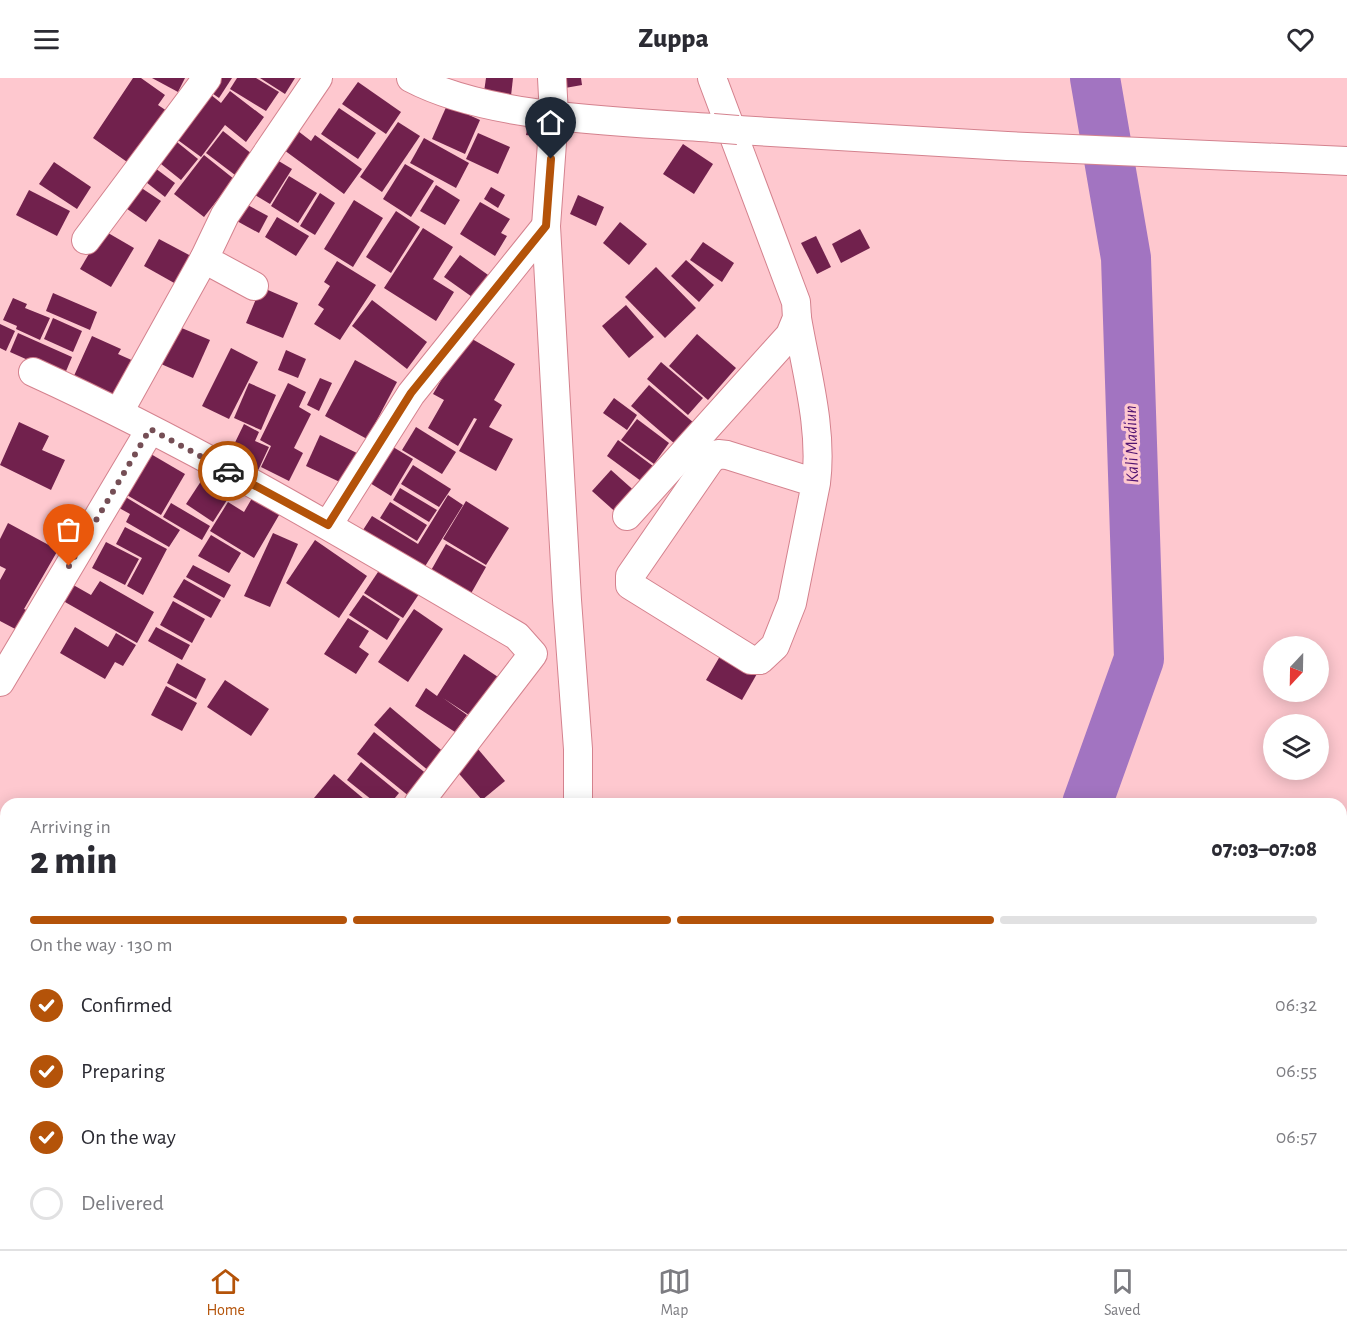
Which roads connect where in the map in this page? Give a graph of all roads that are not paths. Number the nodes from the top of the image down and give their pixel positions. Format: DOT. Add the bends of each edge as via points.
graph roads {
  1 [pos="207,78"];
  2 [pos="318,78"];
  3 [pos="411,78"];
  4 [pos="552,78"];
  5 [pos="711,78"];
  6 [pos="554,115"];
  7 [pos="1347,161"];
  8 [pos="546,226"];
  9 [pos="86,240"];
  10 [pos="204,259"];
  11 [pos="254,286"];
  12 [pos="797,318"];
  13 [pos="33,372"];
  14 [pos="119,412"];
  15 [pos="150,429"];
  16 [pos="816,483"];
  17 [pos="627,516"];
  18 [pos="328,525"];
  19 [pos="0,682"];
  20 [pos="423,798"];
  21 [pos="578,798"];
  1 -- 9 [label="street"];
  2 -- 10 [label="street" via="225,215"];
  3 -- 6 [label="street" via="447,94"];
  4 -- 6 [label="street"];
  5 -- 12 [label="street" via="796,302"];
  6 -- 7 [label="street" via="1007,146"];
  6 -- 8 [label="street"];
  8 -- 18 [label="street" via="411,393"];
  8 -- 21 [label="street" via="579,749"];
  10 -- 11 [label="street"];
  10 -- 14 [label="street"];
  12 -- 16 [label="street" via="814,416 819,464"];
  12 -- 17 [label="street" via="790,335"];
  13 -- 14 [label="street"];
  14 -- 15 [label="street"];
  15 -- 18 [label="street"];
  15 -- 19 [label="street"];
  16 -- 16 [label="street" via="792,603 779,640 760,660 751,660 630,585 630,576 718,454"];
  18 -- 20 [label="street" via="517,636 533,654"];
}
